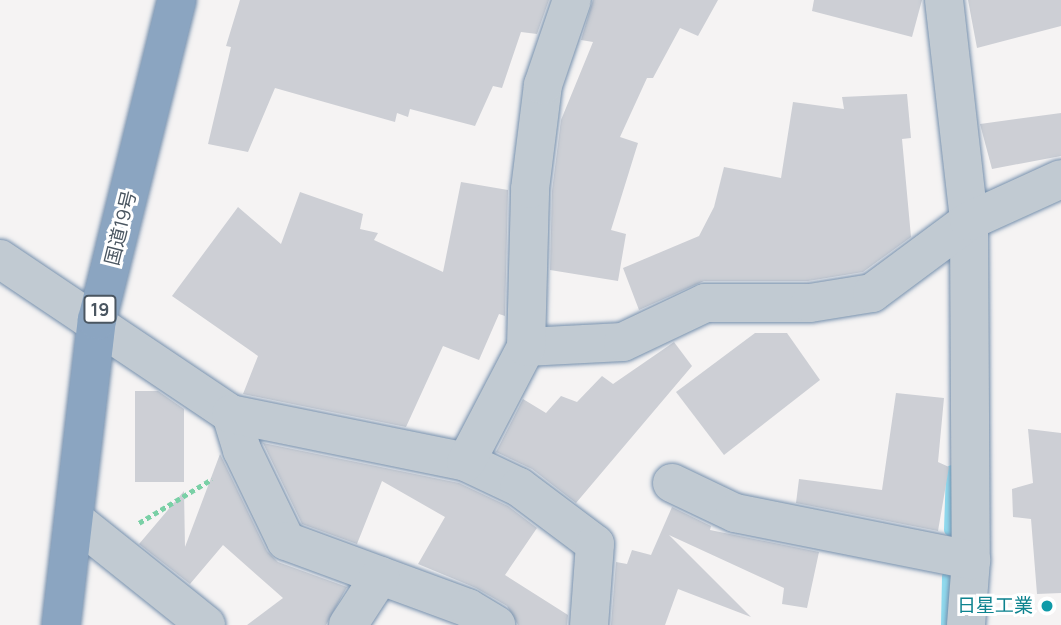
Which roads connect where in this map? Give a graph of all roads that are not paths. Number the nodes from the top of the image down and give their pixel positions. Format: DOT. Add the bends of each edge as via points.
graph roads {
  1 [pos="177,0"];
  2 [pos="572,0"];
  3 [pos="944,0"];
  4 [pos="1061,180"];
  5 [pos="969,221"];
  6 [pos="0,259"];
  7 [pos="97,320"];
  8 [pos="526,347"];
  9 [pos="231,414"];
  10 [pos="466,462"];
  11 [pos="672,483"];
  12 [pos="75,520"];
  13 [pos="971,560"];
  14 [pos="380,576"];
  15 [pos="61,625"];
  16 [pos="206,625"];
  17 [pos="348,625"];
  18 [pos="496,625"];
  19 [pos="589,625"];
  20 [pos="966,625"];
  1 -- 7 [label="highway, 国道19号 / 19"];
  2 -- 8 [label="street" via="540,106 530,189"];
  3 -- 5 [label="street"];
  4 -- 5 [label="street"];
  5 -- 8 [label="street" via="872,293 848,301 705,303 623,342"];
  5 -- 13 [label="street"];
  6 -- 7 [label="street"];
  7 -- 9 [label="street" via="128,348"];
  7 -- 12 [label="highway, 国道19号 / 19"];
  8 -- 10 [label="street"];
  9 -- 10 [label="street"];
  9 -- 14 [label="street" via="246,458 286,541"];
  10 -- 19 [label="street" via="520,487 595,544"];
  11 -- 13 [label="street" via="735,513"];
  12 -- 15 [label="highway, 国道19号 / 19"];
  12 -- 16 [label="street"];
  13 -- 20 [label="street"];
  14 -- 17 [label="street"];
  14 -- 18 [label="street" via="468,608"];
}
